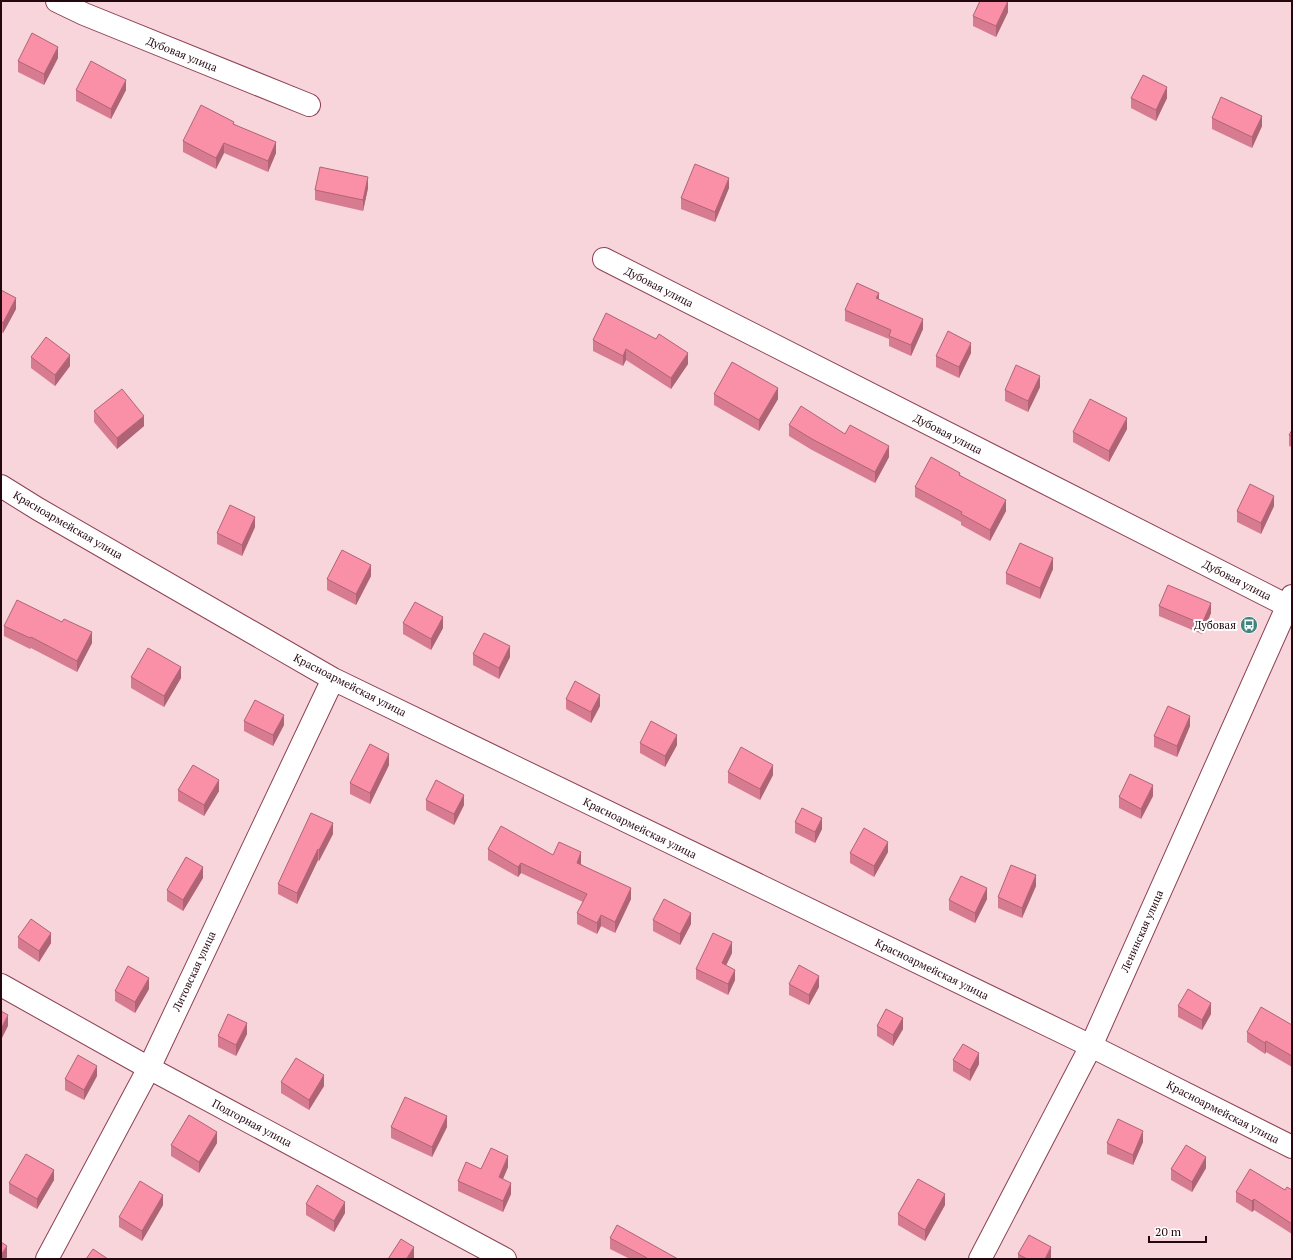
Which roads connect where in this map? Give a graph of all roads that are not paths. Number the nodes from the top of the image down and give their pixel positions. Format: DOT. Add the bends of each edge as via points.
graph roads {
  1 [pos="57,1"];
  2 [pos="309,105"];
  3 [pos="604,259"];
  4 [pos="1,486"];
  5 [pos="1290,603"];
  6 [pos="333,679"];
  7 [pos="1,985"];
  8 [pos="1090,1046"];
  9 [pos="149,1068"];
  10 [pos="1292,1147"];
  11 [pos="47,1259"];
  12 [pos="505,1259"];
  13 [pos="980,1259"];
  1 -- 2 [label="street, Дубовая улица"];
  3 -- 5 [label="street, Дубовая улица"];
  4 -- 6 [label="street, Красноармейская улица"];
  5 -- 8 [label="street, Ленинская улица"];
  6 -- 8 [label="street, Красноармейская улица"];
  6 -- 9 [label="street, Литовская улица"];
  7 -- 9 [label="street, Подгорная улица"];
  8 -- 10 [label="street, Красноармейская улица"];
  8 -- 13 [label="street, Ленинская улица"];
  9 -- 11 [label="street, Литовская улица"];
  9 -- 12 [label="street, Подгорная улица"];
}
